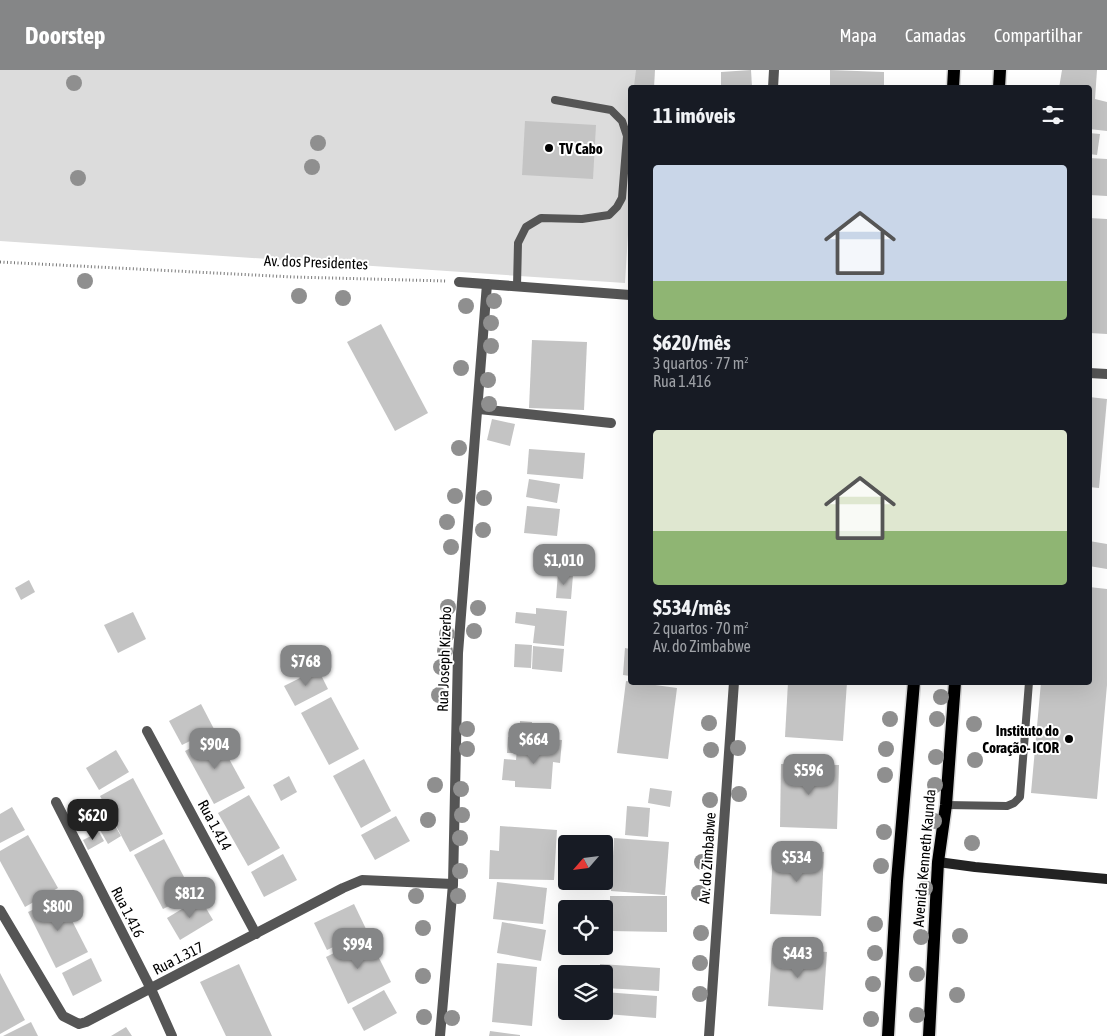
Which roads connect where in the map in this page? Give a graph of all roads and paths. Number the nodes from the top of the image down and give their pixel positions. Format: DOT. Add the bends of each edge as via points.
graph roads {
  1 [pos="774,70"];
  2 [pos="954,70"];
  3 [pos="1000,70"];
  4 [pos="773,85"];
  5 [pos="953,85"];
  6 [pos="999,85"];
  7 [pos="554,100"];
  8 [pos="0,262"];
  9 [pos="459,282"];
  10 [pos="487,284"];
  11 [pos="517,286"];
  12 [pos="628,295"];
  13 [pos="1092,373"];
  14 [pos="1107,374"];
  15 [pos="478,409"];
  16 [pos="611,423"];
  17 [pos="734,685"];
  18 [pos="914,685"];
  19 [pos="955,685"];
  20 [pos="1029,685"];
  21 [pos="147,731"];
  22 [pos="56,802"];
  23 [pos="946,805"];
  24 [pos="938,862"];
  25 [pos="1107,879"];
  26 [pos="453,884"];
  27 [pos="0,910"];
  28 [pos="256,934"];
  29 [pos="151,989"];
  30 [pos="172,1036"];
  31 [pos="440,1036"];
  32 [pos="710,1036"];
  33 [pos="888,1036"];
  34 [pos="929,1036"];
  1 -- 4 [label="street"];
  2 -- 5 [label="main road"];
  3 -- 6 [label="main road"];
  7 -- 11 [label="lane" via="611,110 622,120 627,136 622,198 609,215 582,220 541,218 526,227 518,243"];
  8 -- 9 [label="path, Av. dos Presidentes"];
  9 -- 10 [label="street"];
  10 -- 11 [label="street"];
  10 -- 15 [label="street, Rua Joseph Kizerbo"];
  11 -- 12 [label="street"];
  13 -- 14 [label="street"];
  15 -- 16 [label="street"];
  15 -- 26 [label="street, Rua Joseph Kizerbo" via="458,653"];
  17 -- 32 [label="street, Av. do Zimbabwe"];
  18 -- 33 [label="main road, Avenida Kenneth Kaunda"];
  19 -- 23 [label="main road, Avenida Kenneth Kaunda"];
  20 -- 23 [label="lane" via="1020,797 1007,806"];
  21 -- 28 [label="street, Rua 1.414"];
  22 -- 29 [label="street, Rua 1.416"];
  23 -- 24 [label="main road, Avenida Kenneth Kaunda"];
  24 -- 25 [label="street"];
  24 -- 34 [label="main road, Avenida Kenneth Kaunda"];
  26 -- 28 [label="street, Rua 1.317" via="362,880"];
  26 -- 31 [label="street, Rua Joseph Kizerbo"];
  27 -- 29 [label="street, Rua 1.317" via="62,1016 70,1021 86,1022"];
  28 -- 29 [label="street, Rua 1.317"];
  29 -- 30 [label="street, Rua 1.416"];
}
